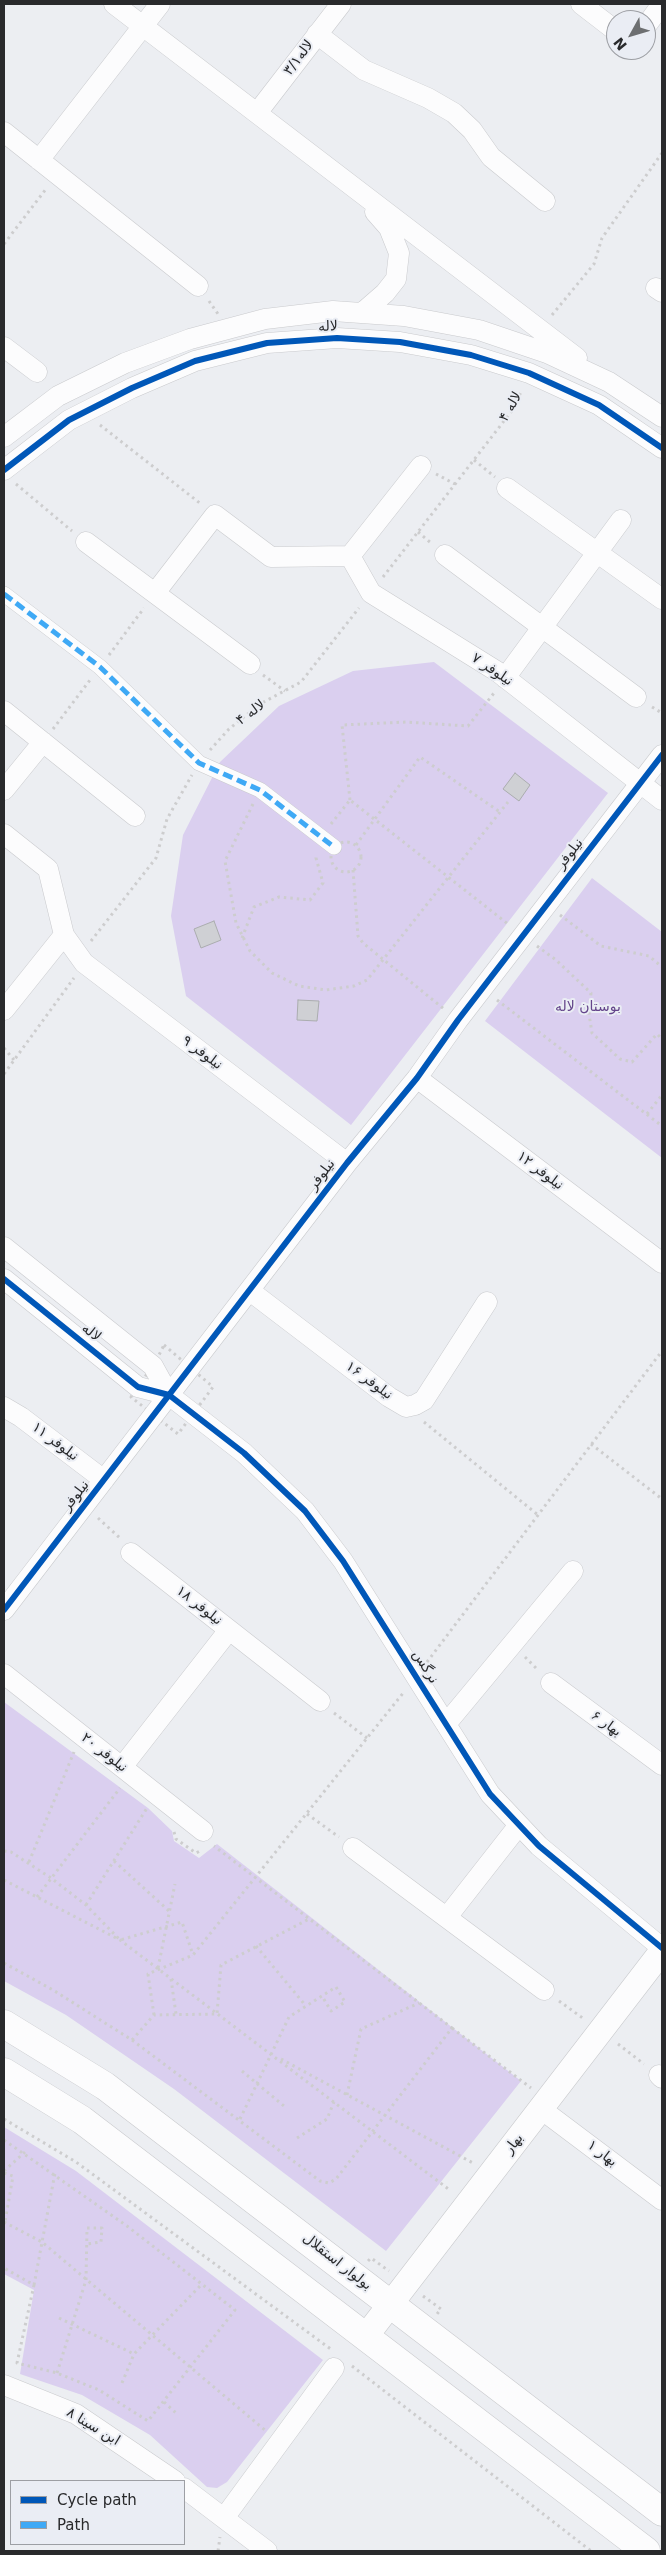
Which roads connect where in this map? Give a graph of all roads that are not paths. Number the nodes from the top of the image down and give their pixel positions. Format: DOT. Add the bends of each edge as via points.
graph roads {
  1 [pos="114,4"];
  2 [pos="160,4"];
  3 [pos="341,4"];
  4 [pos="588,6"];
  5 [pos="606,22"];
  6 [pos="143,26"];
  7 [pos="318,34"];
  8 [pos="257,113"];
  9 [pos="4,132"];
  10 [pos="39,160"];
  11 [pos="342,178"];
  12 [pos="545,201"];
  13 [pos="198,286"];
  14 [pos="362,313"];
  15 [pos="4,347"];
  16 [pos="37,372"];
  17 [pos="609,382"];
  18 [pos="662,417"];
  19 [pos="4,437"];
  20 [pos="662,448"];
  21 [pos="421,466"];
  22 [pos="8,475"];
  23 [pos="507,488"];
  24 [pos="621,520"];
  25 [pos="86,542"];
  26 [pos="597,553"];
  27 [pos="445,555"];
  28 [pos="350,556"];
  29 [pos="155,593"];
  30 [pos="4,594"];
  31 [pos="662,600"];
  32 [pos="542,628"];
  33 [pos="250,664"];
  34 [pos="505,678"];
  35 [pos="636,698"];
  36 [pos="4,711"];
  37 [pos="43,742"];
  38 [pos="662,755"];
  39 [pos="641,783"];
  40 [pos="4,790"];
  41 [pos="662,800"];
  42 [pos="135,816"];
  43 [pos="4,834"];
  44 [pos="334,847"];
  45 [pos="64,935"];
  46 [pos="4,1010"];
  47 [pos="417,1078"];
  48 [pos="347,1163"];
  49 [pos="4,1247"];
  50 [pos="662,1263"];
  51 [pos="4,1279"];
  52 [pos="250,1291"];
  53 [pos="487,1302"];
  54 [pos="169,1395"];
  55 [pos="4,1407"];
  56 [pos="104,1480"];
  57 [pos="131,1553"];
  58 [pos="573,1571"];
  59 [pos="4,1610"];
  60 [pos="229,1630"];
  61 [pos="4,1674"];
  62 [pos="550,1683"];
  63 [pos="320,1701"];
  64 [pos="446,1724"];
  65 [pos="662,1765"];
  66 [pos="117,1774"];
  67 [pos="519,1825"];
  68 [pos="206,1841"];
  69 [pos="353,1848"];
  70 [pos="447,1917"];
  71 [pos="662,1950"];
  72 [pos="544,1990"];
  73 [pos="4,2024"];
  74 [pos="4,2072"];
  75 [pos="544,2104"];
  76 [pos="662,2200"];
  77 [pos="391,2304"];
  78 [pos="366,2336"];
  79 [pos="340,2362"];
  80 [pos="4,2385"];
  81 [pos="174,2480"];
  82 [pos="185,2489"];
  83 [pos="662,2512"];
  84 [pos="224,2518"];
  85 [pos="267,2551"];
  86 [pos="646,2551"];
  1 -- 6 [label="street"];
  2 -- 6 [label="street"];
  3 -- 7 [label="street, لاله۳/۱"];
  4 -- 5 [label="street"];
  6 -- 8 [label="street"];
  6 -- 10 [label="street"];
  7 -- 8 [label="street, لاله۳/۱"];
  7 -- 12 [label="street" via="364,70 454,113 472,130 491,157"];
  8 -- 11 [label="street"];
  9 -- 10 [label="street"];
  10 -- 13 [label="street"];
  11 -- 14 [label="street" via="389,228 399,253 396,279"];
  11 -- 17 [label="street"];
  14 -- 17 [label="street, لاله" via="404,316 479,330 547,352"];
  14 -- 19 [label="street, لاله" via="333,311 265,320 190,339 125,362 58,396"];
  15 -- 16 [label="street"];
  17 -- 18 [label="street, لاله"];
  20 -- 22 [label="street, لاله" via="598,405 529,373 471,355 400,342 337,338 267,343 195,361 69,420"];
  21 -- 28 [label="street"];
  23 -- 26 [label="street"];
  24 -- 26 [label="street"];
  25 -- 29 [label="street"];
  26 -- 31 [label="street"];
  26 -- 32 [label="street"];
  27 -- 32 [label="street"];
  28 -- 29 [label="street" via="271,558 215,515"];
  28 -- 34 [label="street, نیلوفر ۷" via="371,593"];
  29 -- 33 [label="street"];
  30 -- 44 [label="street" via="100,666 199,763 260,790"];
  32 -- 34 [label="street"];
  32 -- 35 [label="street"];
  34 -- 39 [label="street, نیلوفر ۷"];
  36 -- 37 [label="street"];
  37 -- 40 [label="street"];
  37 -- 42 [label="street"];
  38 -- 39 [label="street, نیلوفر"];
  39 -- 41 [label="street, نیلوفر ۷"];
  39 -- 47 [label="street, نیلوفر"];
  43 -- 45 [label="street" via="48,869"];
  45 -- 46 [label="street"];
  45 -- 48 [label="street, نیلوفر ۹" via="84,963"];
  47 -- 48 [label="street, نیلوفر"];
  47 -- 50 [label="street, نیلوفر ۱۲"];
  48 -- 52 [label="street, نیلوفر"];
  49 -- 54 [label="street, لاله" via="153,1366"];
  51 -- 54 [label="street, لاله" via="138,1387"];
  52 -- 53 [label="street, نیلوفر ۱۶" via="406,1407 424,1400"];
  52 -- 54 [label="street, نیلوفر"];
  54 -- 56 [label="street, نیلوفر"];
  54 -- 64 [label="street, نرگس" via="244,1453 305,1511 344,1561"];
  55 -- 56 [label="street, نیلوفر ۱۱"];
  56 -- 59 [label="street, نیلوفر"];
  57 -- 60 [label="street, نیلوفر ۱۸"];
  58 -- 64 [label="street"];
  60 -- 63 [label="street, نیلوفر ۱۸"];
  60 -- 66 [label="street"];
  61 -- 66 [label="street, نیلوفر ۲۰"];
  62 -- 65 [label="street, بهار ۶"];
  64 -- 67 [label="street, نرگس" via="490,1794"];
  66 -- 68 [label="street, نیلوفر ۲۰"];
  67 -- 70 [label="street"];
  67 -- 71 [label="street, نرگس" via="538,1846"];
  69 -- 70 [label="street"];
  70 -- 72 [label="street"];
  71 -- 75 [label="street, بهار"];
  73 -- 77 [label="main road, بولوار استقلال" via="105,2086"];
  74 -- 78 [label="main road" via="82,2120"];
  75 -- 76 [label="street, بهار ۱"];
  75 -- 77 [label="street, بهار"];
  77 -- 78 [label="street, بهار"];
  77 -- 83 [label="main road, بولوار استقلال"];
  78 -- 86 [label="main road"];
  79 -- 84 [label="street"];
  80 -- 81 [label="street, ابن سینا ۸" via="76,2414"];
  82 -- 84 [label="street"];
  84 -- 85 [label="street"];
}
